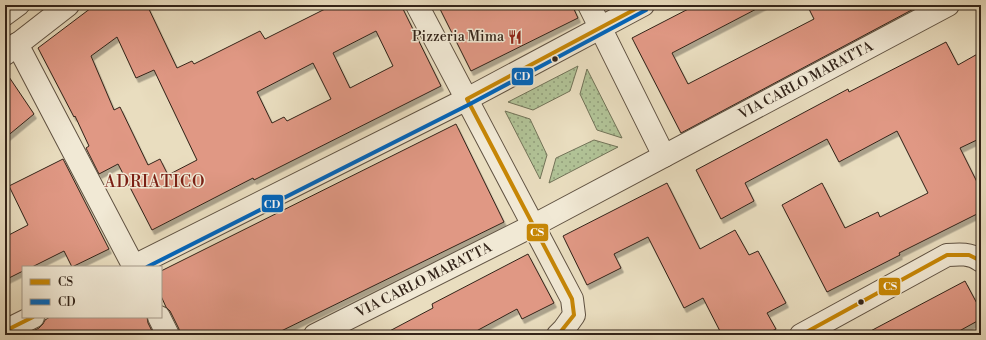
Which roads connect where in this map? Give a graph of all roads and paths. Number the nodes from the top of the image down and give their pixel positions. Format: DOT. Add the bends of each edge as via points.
graph roads {
  1 [pos="20,5"];
  2 [pos="68,5"];
  3 [pos="417,5"];
  4 [pos="589,5"];
  5 [pos="643,5"];
  6 [pos="948,5"];
  7 [pos="5,16"];
  8 [pos="600,27"];
  9 [pos="11,49"];
  10 [pos="467,99"];
  11 [pos="664,156"];
  12 [pos="533,225"];
  13 [pos="981,261"];
  14 [pos="132,266"];
  15 [pos="135,266"];
  16 [pos="31,318"];
  17 [pos="160,318"];
  18 [pos="5,331"];
  19 [pos="168,335"];
  20 [pos="315,335"];
  21 [pos="558,335"];
  22 [pos="800,335"];
  1 -- 7 [label="street"];
  2 -- 9 [label="street"];
  3 -- 10 [label="street"];
  4 -- 8 [label="street"];
  5 -- 8 [label="street"];
  6 -- 11 [label="street, VIA CARLO MARATTA"];
  8 -- 10 [label="street"];
  8 -- 11 [label="street"];
  9 -- 14 [label="street"];
  10 -- 12 [label="street"];
  10 -- 15 [label="street"];
  11 -- 12 [label="street, VIA CARLO MARATTA"];
  12 -- 20 [label="street, VIA CARLO MARATTA"];
  12 -- 21 [label="street" via="572,299 574,316"];
  13 -- 22 [label="street" via="961,253 947,255"];
  16 -- 18 [label="street"];
  17 -- 19 [label="street"];
}
